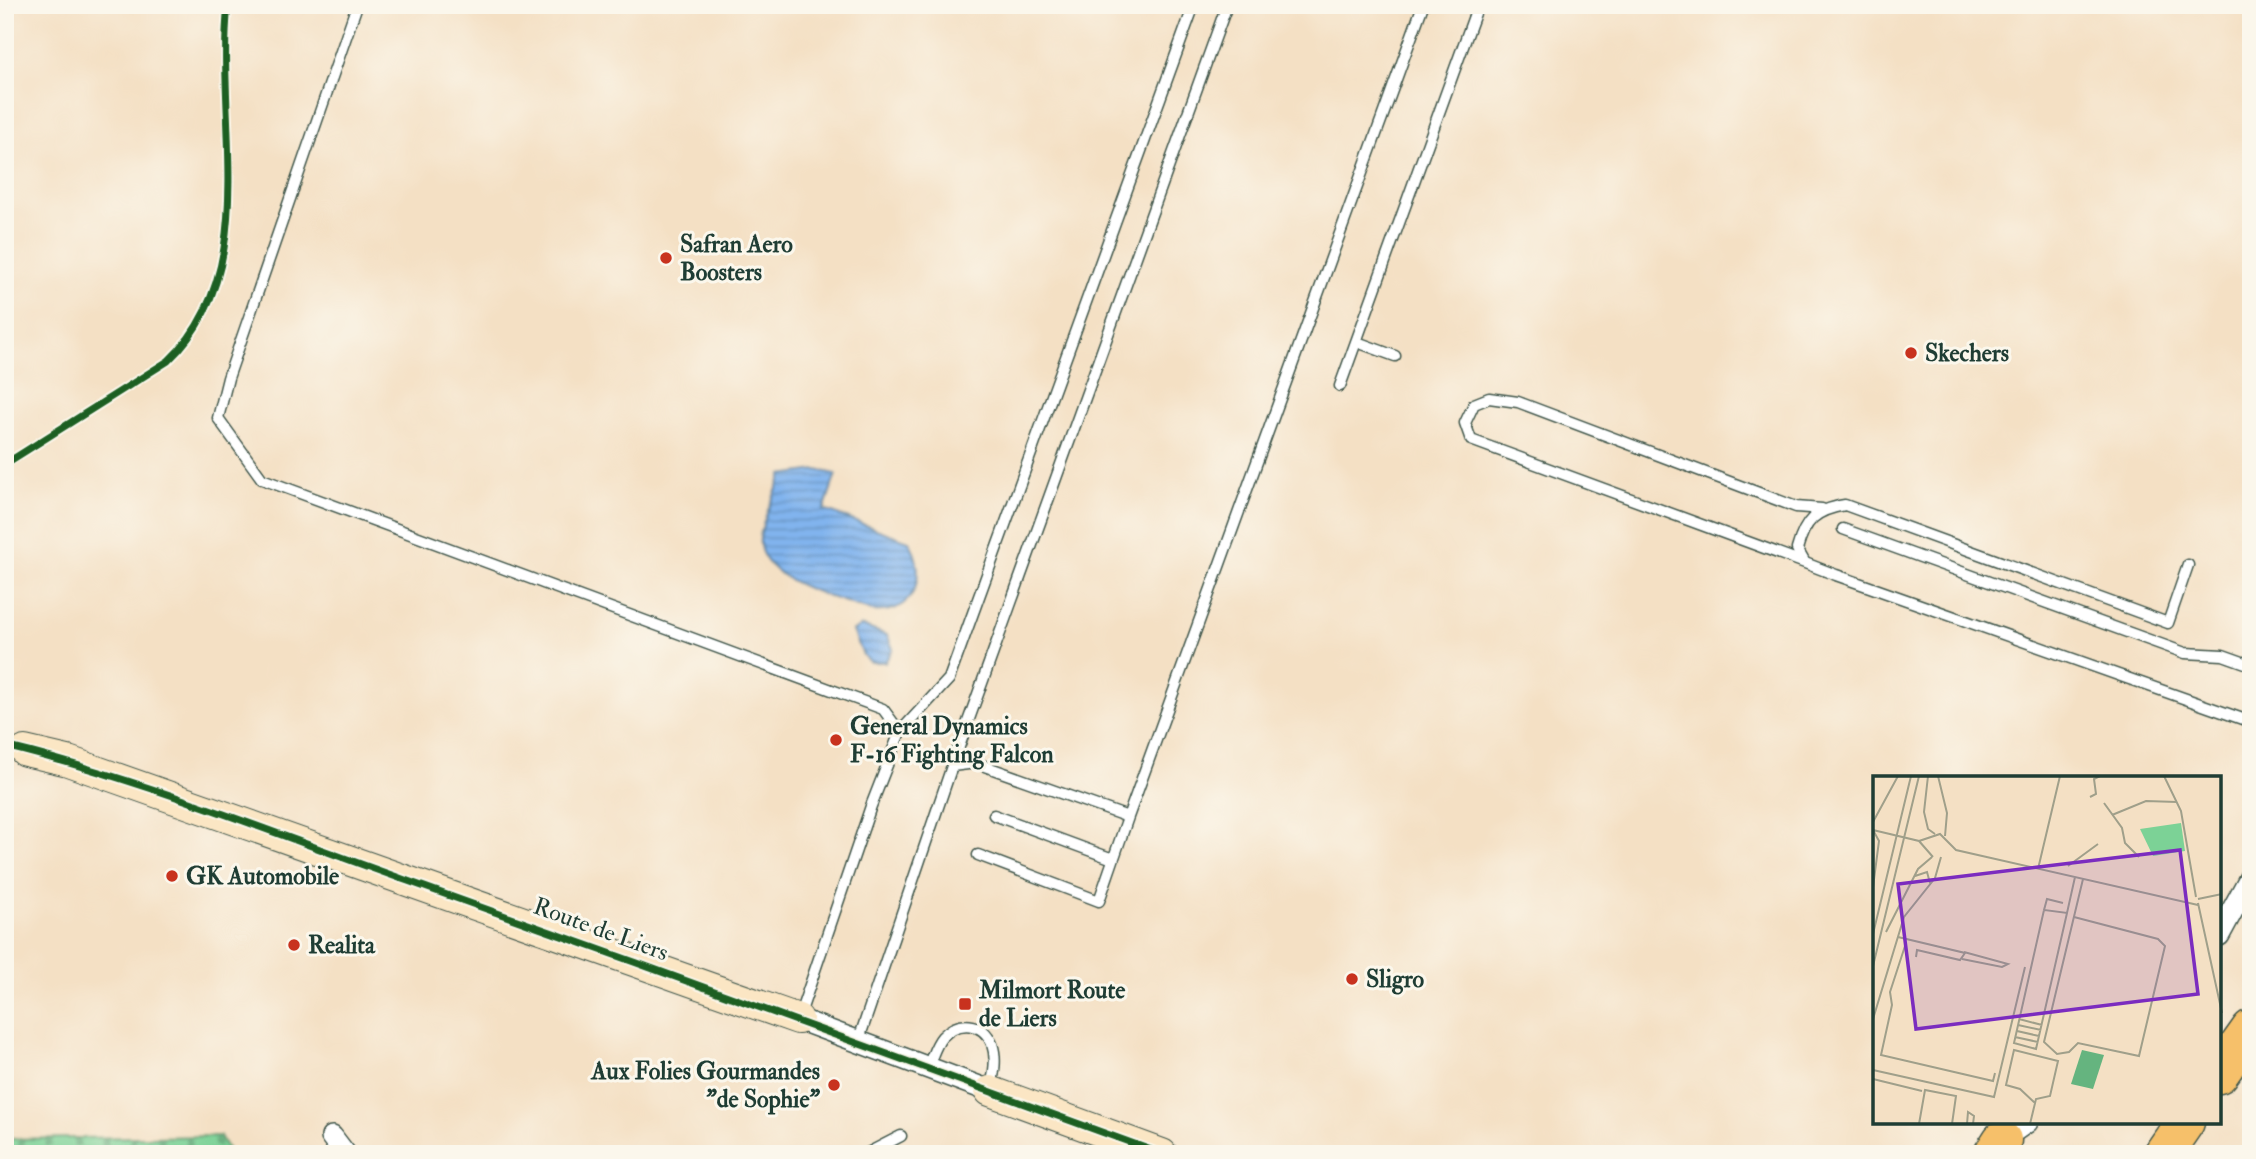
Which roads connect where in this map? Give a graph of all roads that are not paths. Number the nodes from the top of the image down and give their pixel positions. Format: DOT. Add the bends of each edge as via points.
graph roads {
  1 [pos="357,5"];
  2 [pos="1194,5"];
  3 [pos="1227,5"];
  4 [pos="1423,5"];
  5 [pos="1478,5"];
  6 [pos="1357,342"];
  7 [pos="1395,356"];
  8 [pos="1340,386"];
  9 [pos="1822,509"];
  10 [pos="1843,529"];
  11 [pos="1805,563"];
  12 [pos="2188,565"];
  13 [pos="2251,666"];
  14 [pos="2251,722"];
  15 [pos="900,732"];
  16 [pos="12,749"];
  17 [pos="953,766"];
  18 [pos="994,815"];
  19 [pos="1128,817"];
  20 [pos="978,855"];
  21 [pos="1113,859"];
  22 [pos="2251,876"];
  23 [pos="2221,931"];
  24 [pos="798,1020"];
  25 [pos="2251,1029"];
  26 [pos="858,1042"];
  27 [pos="927,1068"];
  28 [pos="2221,1071"];
  29 [pos="990,1091"];
  30 [pos="2184,1124"];
  31 [pos="901,1136"];
  32 [pos="1146,1151"];
  33 [pos="866,1154"];
  34 [pos="2163,1154"];
  1 -- 15 [label="lane" via="228,378 218,418 238,448 262,479 883,709"];
  2 -- 15 [label="lane" via="949,679"];
  3 -- 17 [label="lane"];
  4 -- 19 [label="lane"];
  5 -- 6 [label="lane"];
  6 -- 7 [label="lane"];
  6 -- 8 [label="lane"];
  9 -- 11 [label="lane" via="1802,530 1797,549"];
  9 -- 11 [label="lane" via="1796,507 1518,402 1489,398 1474,404 1465,423 1471,440"];
  9 -- 12 [label="lane" via="1845,505 2168,623"];
  10 -- 13 [label="lane" via="2185,653 2224,655"];
  11 -- 14 [label="lane"];
  15 -- 24 [label="lane"];
  16 -- 24 [label="street, Route de Liers" via="68,761"];
  17 -- 19 [label="lane" via="976,763"];
  17 -- 26 [label="lane"];
  18 -- 21 [label="lane"];
  19 -- 21 [label="lane"];
  20 -- 21 [label="lane" via="1099,901"];
  22 -- 23 [label="street"];
  24 -- 26 [label="street, Route de Liers"];
  25 -- 28 [label="highway"];
  26 -- 27 [label="street, Route de Liers"];
  27 -- 29 [label="street, Route de Liers"];
  27 -- 29 [label="lane" via="940,1039 969,1024 983,1030 991,1042 995,1069"];
  29 -- 32 [label="street, Route de Liers"];
  30 -- 34 [label="highway"];
  31 -- 33 [label="lane"];
}
